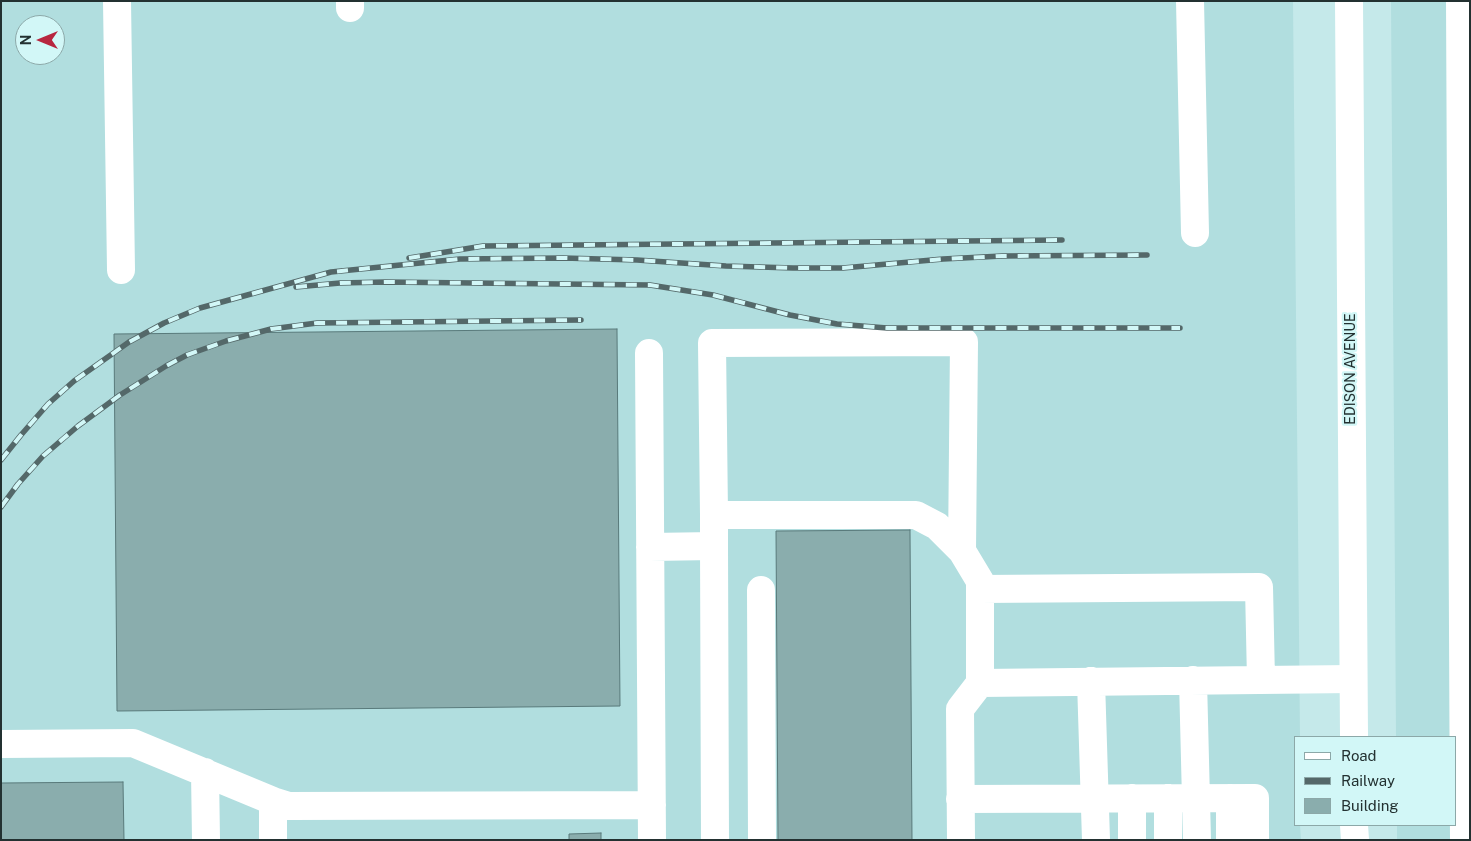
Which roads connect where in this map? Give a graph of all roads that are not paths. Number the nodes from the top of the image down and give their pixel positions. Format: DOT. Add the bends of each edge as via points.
graph roads {
  1 [pos="117,1"];
  2 [pos="1190,1"];
  3 [pos="1349,1"];
  4 [pos="1460,1"];
  5 [pos="1195,233"];
  6 [pos="121,270"];
  7 [pos="1466,299"];
  8 [pos="649,353"];
  9 [pos="714,515"];
  10 [pos="650,546"];
  11 [pos="714,546"];
  12 [pos="962,551"];
  13 [pos="761,590"];
  14 [pos="980,590"];
  15 [pos="1467,645"];
  16 [pos="1354,679"];
  17 [pos="1194,680"];
  18 [pos="1261,680"];
  19 [pos="1091,681"];
  20 [pos="980,683"];
  21 [pos="1354,736"];
  22 [pos="1,744"];
  23 [pos="205,772"];
  24 [pos="1096,798"];
  25 [pos="1132,798"];
  26 [pos="1168,798"];
  27 [pos="1196,798"];
  28 [pos="1230,798"];
  29 [pos="960,799"];
  30 [pos="273,801"];
  31 [pos="652,805"];
  32 [pos="1354,826"];
  33 [pos="206,840"];
  34 [pos="272,840"];
  35 [pos="652,840"];
  36 [pos="715,840"];
  37 [pos="762,840"];
  38 [pos="961,840"];
  39 [pos="1096,840"];
  40 [pos="1132,840"];
  41 [pos="1168,840"];
  42 [pos="1197,840"];
  43 [pos="1230,840"];
  44 [pos="1255,840"];
  45 [pos="1355,840"];
  46 [pos="1464,840"];
  1 -- 6 [label="main road"];
  2 -- 5 [label="main road"];
  3 -- 16 [label="main road, EDISON AVENUE"];
  4 -- 7 [label="main road"];
  7 -- 15 [label="main road"];
  8 -- 10 [label="main road"];
  9 -- 11 [label="main road"];
  9 -- 12 [label="main road" via="916,515 938,526"];
  9 -- 12 [label="main road" via="712,343 964,342"];
  10 -- 11 [label="main road"];
  10 -- 31 [label="main road"];
  11 -- 36 [label="main road"];
  12 -- 14 [label="main road" via="980,581"];
  13 -- 37 [label="main road"];
  14 -- 18 [label="main road" via="1259,587"];
  14 -- 20 [label="main road"];
  15 -- 46 [label="main road"];
  16 -- 18 [label="main road"];
  16 -- 21 [label="main road, EDISON AVENUE"];
  17 -- 18 [label="main road"];
  17 -- 19 [label="main road"];
  17 -- 27 [label="main road"];
  19 -- 20 [label="main road"];
  19 -- 24 [label="main road"];
  20 -- 29 [label="main road" via="960,709"];
  22 -- 23 [label="main road" via="133,743"];
  23 -- 30 [label="main road"];
  23 -- 33 [label="main road"];
  24 -- 25 [label="main road"];
  24 -- 29 [label="main road"];
  24 -- 39 [label="main road"];
  25 -- 26 [label="main road"];
  25 -- 40 [label="main road"];
  26 -- 27 [label="main road"];
  26 -- 41 [label="main road"];
  27 -- 28 [label="main road"];
  27 -- 42 [label="main road"];
  28 -- 43 [label="main road"];
  28 -- 44 [label="main road" via="1255,798"];
  29 -- 38 [label="main road"];
  30 -- 31 [label="main road" via="289,806"];
  30 -- 34 [label="main road"];
  31 -- 35 [label="main road"];
  32 -- 45 [label="main road"];
}
